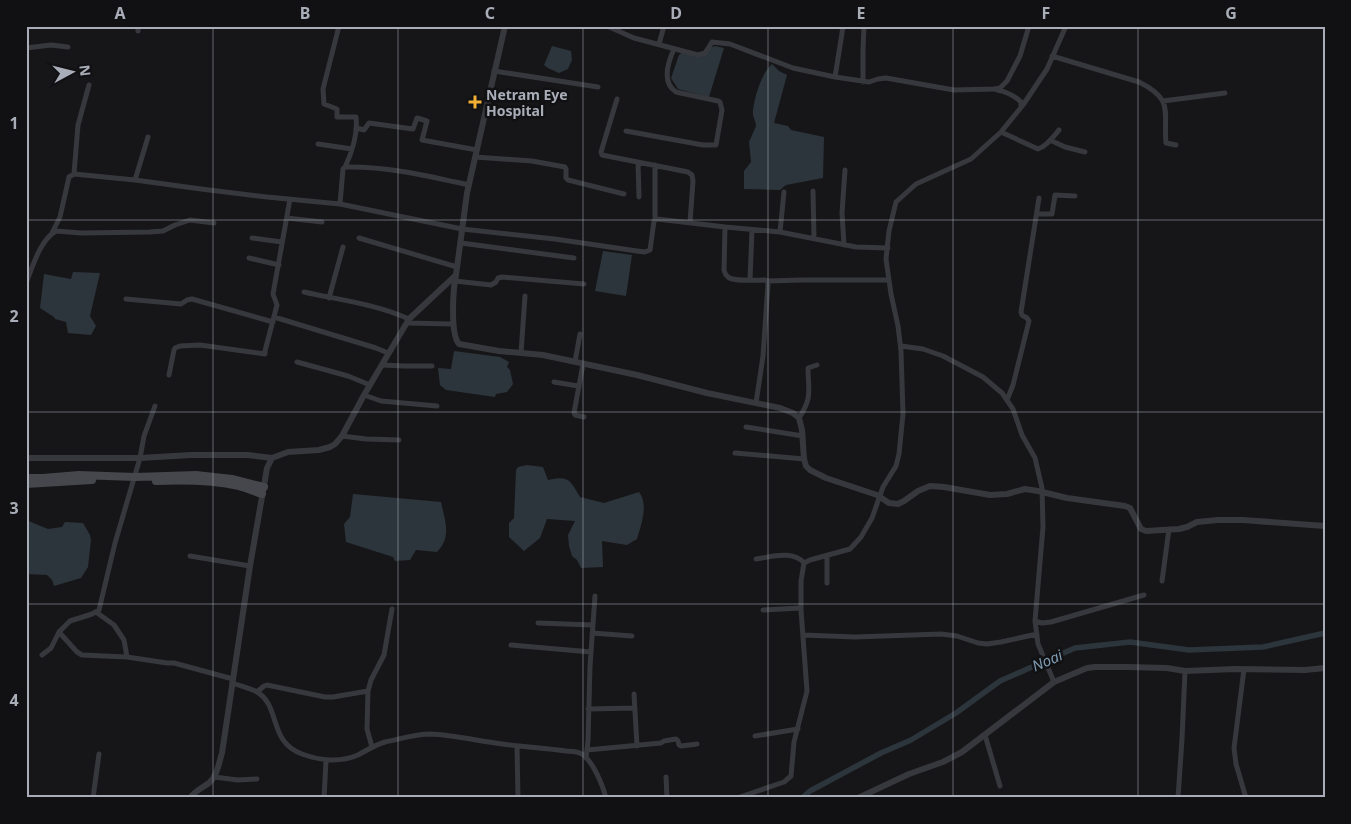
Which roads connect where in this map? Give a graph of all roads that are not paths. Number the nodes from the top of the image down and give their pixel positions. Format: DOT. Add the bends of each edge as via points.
graph roads {
  1 [pos="339,26"];
  2 [pos="505,26"];
  3 [pos="607,26"];
  4 [pos="664,26"];
  5 [pos="864,26"];
  6 [pos="1029,26"];
  7 [pos="1066,26"];
  8 [pos="843,27"];
  9 [pos="659,44"];
  10 [pos="68,47"];
  11 [pos="26,48"];
  12 [pos="674,49"];
  13 [pos="1052,56"];
  14 [pos="494,72"];
  15 [pos="835,77"];
  16 [pos="863,82"];
  17 [pos="89,85"];
  18 [pos="598,87"];
  19 [pos="994,89"];
  20 [pos="1225,93"];
  21 [pos="617,99"];
  22 [pos="1163,102"];
  23 [pos="1021,107"];
  24 [pos="357,128"];
  25 [pos="1059,130"];
  26 [pos="626,131"];
  27 [pos="1000,132"];
  28 [pos="148,138"];
  29 [pos="1050,140"];
  30 [pos="318,144"];
  31 [pos="1176,145"];
  32 [pos="352,149"];
  33 [pos="1085,152"];
  34 [pos="476,153"];
  35 [pos="638,162"];
  36 [pos="654,165"];
  37 [pos="345,167"];
  38 [pos="845,170"];
  39 [pos="74,174"];
  40 [pos="135,180"];
  41 [pos="469,185"];
  42 [pos="813,191"];
  43 [pos="784,192"];
  44 [pos="624,194"];
  45 [pos="1075,196"];
  46 [pos="639,197"];
  47 [pos="1039,198"];
  48 [pos="290,199"];
  49 [pos="340,204"];
  50 [pos="1037,214"];
  51 [pos="287,218"];
  52 [pos="655,220"];
  53 [pos="214,222"];
  54 [pos="322,222"];
  55 [pos="690,222"];
  56 [pos="725,227"];
  57 [pos="462,229"];
  58 [pos="752,230"];
  59 [pos="780,232"];
  60 [pos="52,233"];
  61 [pos="252,238"];
  62 [pos="359,238"];
  63 [pos="814,239"];
  64 [pos="282,242"];
  65 [pos="461,243"];
  66 [pos="844,245"];
  67 [pos="343,247"];
  68 [pos="888,248"];
  69 [pos="250,258"];
  70 [pos="574,258"];
  71 [pos="279,265"];
  72 [pos="457,267"];
  73 [pos="456,278"];
  74 [pos="750,280"];
  75 [pos="889,280"];
  76 [pos="767,281"];
  77 [pos="26,282"];
  78 [pos="584,284"];
  79 [pos="304,292"];
  80 [pos="525,296"];
  81 [pos="329,298"];
  82 [pos="126,299"];
  83 [pos="273,320"];
  84 [pos="408,321"];
  85 [pos="453,324"];
  86 [pos="580,334"];
  87 [pos="901,346"];
  88 [pos="388,353"];
  89 [pos="521,353"];
  90 [pos="297,362"];
  91 [pos="579,363"];
  92 [pos="382,364"];
  93 [pos="817,365"];
  94 [pos="432,366"];
  95 [pos="169,376"];
  96 [pos="554,382"];
  97 [pos="370,385"];
  98 [pos="578,386"];
  99 [pos="364,395"];
  100 [pos="1007,400"];
  101 [pos="756,403"];
  102 [pos="155,406"];
  103 [pos="437,406"];
  104 [pos="584,417"];
  105 [pos="799,418"];
  106 [pos="746,427"];
  107 [pos="342,436"];
  108 [pos="803,436"];
  109 [pos="399,440"];
  110 [pos="735,453"];
  111 [pos="26,458"];
  112 [pos="140,458"];
  113 [pos="272,458"];
  114 [pos="804,459"];
  115 [pos="26,478"];
  116 [pos="135,480"];
  117 [pos="26,484"];
  118 [pos="263,491"];
  119 [pos="1042,492"];
  120 [pos="880,497"];
  121 [pos="1325,526"];
  122 [pos="1169,529"];
  123 [pos="190,556"];
  124 [pos="827,556"];
  125 [pos="756,559"];
  126 [pos="804,563"];
  127 [pos="250,566"];
  128 [pos="1162,581"];
  129 [pos="827,583"];
  130 [pos="1144,595"];
  131 [pos="595,596"];
  132 [pos="801,608"];
  133 [pos="392,609"];
  134 [pos="763,610"];
  135 [pos="96,612"];
  136 [pos="1036,621"];
  137 [pos="538,622"];
  138 [pos="593,626"];
  139 [pos="59,632"];
  140 [pos="592,633"];
  141 [pos="1037,634"];
  142 [pos="803,635"];
  143 [pos="632,636"];
  144 [pos="511,645"];
  145 [pos="591,652"];
  146 [pos="42,655"];
  147 [pos="127,657"];
  148 [pos="1325,668"];
  149 [pos="1244,669"];
  150 [pos="1185,671"];
  151 [pos="233,681"];
  152 [pos="1054,682"];
  153 [pos="368,691"];
  154 [pos="257,692"];
  155 [pos="634,694"];
  156 [pos="634,708"];
  157 [pos="588,709"];
  158 [pos="798,729"];
  159 [pos="985,735"];
  160 [pos="755,736"];
  161 [pos="696,744"];
  162 [pos="517,746"];
  163 [pos="637,746"];
  164 [pos="372,747"];
  165 [pos="587,750"];
  166 [pos="99,754"];
  167 [pos="586,758"];
  168 [pos="326,761"];
  169 [pos="214,777"];
  170 [pos="666,777"];
  171 [pos="256,779"];
  172 [pos="1000,786"];
  173 [pos="93,798"];
  174 [pos="190,798"];
  175 [pos="238,798"];
  176 [pos="244,798"];
  177 [pos="290,798"];
  178 [pos="298,798"];
  179 [pos="324,798"];
  180 [pos="518,798"];
  181 [pos="606,798"];
  182 [pos="667,798"];
  183 [pos="737,798"];
  184 [pos="858,798"];
  185 [pos="1178,798"];
  186 [pos="1246,798"];
  1 -- 24 [label="street" via="323,90 324,104 337,109 337,117 356,117"];
  2 -- 14 [label="street"];
  3 -- 9 [label="street"];
  4 -- 9 [label="street"];
  5 -- 16 [label="street"];
  6 -- 19 [label="street" via="1020,56 1007,81"];
  7 -- 13 [label="street"];
  8 -- 15 [label="street"];
  9 -- 12 [label="street"];
  10 -- 11 [label="street"];
  12 -- 15 [label="street" via="698,55 705,53 712,42 730,44 793,68"];
  12 -- 26 [label="street" via="667,74 671,89 720,102 722,110 716,145"];
  13 -- 22 [label="street" via="1139,82 1149,87"];
  13 -- 23 [label="street"];
  14 -- 18 [label="street"];
  14 -- 34 [label="street"];
  15 -- 16 [label="street"];
  16 -- 19 [label="street" via="886,78 954,90"];
  17 -- 39 [label="street" via="78,125"];
  19 -- 23 [label="street" via="1003,90 1021,102"];
  20 -- 22 [label="street"];
  21 -- 35 [label="street" via="601,152 604,156"];
  22 -- 31 [label="street" via="1166,143"];
  23 -- 27 [label="street"];
  24 -- 32 [label="street"];
  24 -- 34 [label="street" via="364,130 368,123 413,129 417,118 427,121 422,140"];
  25 -- 29 [label="street"];
  27 -- 29 [label="street" via="1038,149"];
  27 -- 68 [label="street" via="970,159 916,184 896,202"];
  28 -- 40 [label="street"];
  29 -- 33 [label="street"];
  30 -- 32 [label="street"];
  32 -- 37 [label="street"];
  34 -- 41 [label="street"];
  34 -- 44 [label="street" via="565,167 568,180"];
  35 -- 36 [label="street"];
  35 -- 46 [label="street"];
  36 -- 52 [label="street"];
  36 -- 55 [label="street" via="684,170 692,175"];
  37 -- 41 [label="street" via="414,173"];
  37 -- 49 [label="street"];
  38 -- 66 [label="street"];
  39 -- 40 [label="street"];
  39 -- 60 [label="street" via="69,177 60,218"];
  40 -- 48 [label="street"];
  41 -- 57 [label="street"];
  42 -- 63 [label="street"];
  43 -- 59 [label="street"];
  45 -- 50 [label="street" via="1056,195 1052,214"];
  47 -- 50 [label="street"];
  48 -- 49 [label="street"];
  48 -- 51 [label="street"];
  49 -- 57 [label="street"];
  50 -- 100 [label="street" via="1021,312 1029,321"];
  51 -- 54 [label="street"];
  51 -- 64 [label="street"];
  52 -- 55 [label="street"];
  52 -- 57 [label="street" via="650,248 645,252"];
  53 -- 60 [label="street" via="190,220 157,232 81,233 60,230"];
  55 -- 56 [label="street"];
  56 -- 58 [label="street"];
  56 -- 74 [label="street" via="726,276"];
  57 -- 65 [label="street"];
  58 -- 59 [label="street"];
  58 -- 74 [label="street"];
  59 -- 63 [label="street"];
  60 -- 77 [label="street" via="35,259"];
  61 -- 64 [label="street"];
  62 -- 72 [label="street"];
  63 -- 66 [label="street"];
  64 -- 71 [label="street"];
  65 -- 70 [label="street"];
  65 -- 72 [label="street"];
  66 -- 68 [label="street"];
  67 -- 81 [label="street"];
  68 -- 75 [label="street"];
  69 -- 71 [label="street"];
  71 -- 83 [label="street" via="273,294 277,306"];
  72 -- 73 [label="street"];
  73 -- 78 [label="street" via="491,285 502,277"];
  73 -- 84 [label="street"];
  73 -- 85 [label="street"];
  74 -- 76 [label="street"];
  75 -- 76 [label="street"];
  75 -- 87 [label="street"];
  76 -- 101 [label="street" via="764,356"];
  79 -- 81 [label="street"];
  80 -- 89 [label="street"];
  81 -- 84 [label="street" via="376,307"];
  82 -- 83 [label="street" via="181,304 192,299"];
  83 -- 88 [label="street"];
  83 -- 95 [label="street" via="266,354 200,345 180,346 174,350"];
  84 -- 85 [label="street"];
  84 -- 88 [label="street"];
  85 -- 89 [label="street" via="459,344"];
  86 -- 91 [label="street"];
  87 -- 100 [label="street" via="943,356 982,377"];
  87 -- 120 [label="street" via="903,414 899,454"];
  88 -- 92 [label="street"];
  89 -- 91 [label="street"];
  90 -- 97 [label="street"];
  91 -- 98 [label="street"];
  91 -- 101 [label="street"];
  92 -- 94 [label="street"];
  92 -- 97 [label="street"];
  93 -- 105 [label="street" via="808,368 809,400"];
  96 -- 98 [label="street"];
  97 -- 99 [label="street"];
  98 -- 104 [label="street" via="574,413"];
  99 -- 103 [label="street" via="381,401"];
  99 -- 107 [label="street"];
  100 -- 119 [label="street" via="1035,458"];
  101 -- 105 [label="street" via="793,412"];
  102 -- 112 [label="street"];
  105 -- 108 [label="street"];
  106 -- 108 [label="street"];
  107 -- 109 [label="street"];
  107 -- 113 [label="street" via="330,448 288,452"];
  108 -- 114 [label="street"];
  110 -- 114 [label="street"];
  111 -- 112 [label="street"];
  112 -- 113 [label="street" via="248,455"];
  112 -- 116 [label="street"];
  113 -- 118 [label="street"];
  114 -- 120 [label="street" via="810,470"];
  115 -- 116 [label="main road" via="79,475"];
  116 -- 117 [label="main road"];
  116 -- 118 [label="main road" via="213,482"];
  116 -- 135 [label="street"];
  118 -- 127 [label="street"];
  119 -- 120 [label="street" via="1025,489 990,495 930,486 898,504"];
  119 -- 122 [label="street" via="1125,506 1130,508 1146,531"];
  119 -- 136 [label="street" via="1043,527"];
  120 -- 124 [label="street" via="861,537 850,549"];
  121 -- 122 [label="street" via="1218,520"];
  122 -- 128 [label="street"];
  123 -- 127 [label="street"];
  124 -- 126 [label="street"];
  124 -- 129 [label="street"];
  125 -- 126 [label="street" via="792,555"];
  126 -- 132 [label="street"];
  127 -- 151 [label="street"];
  130 -- 136 [label="street" via="1051,622"];
  131 -- 138 [label="street"];
  132 -- 134 [label="street"];
  132 -- 142 [label="street"];
  133 -- 153 [label="street" via="384,655"];
  135 -- 139 [label="street" via="70,621"];
  135 -- 147 [label="street" via="114,625 124,640"];
  136 -- 141 [label="street"];
  137 -- 138 [label="street"];
  138 -- 140 [label="street"];
  139 -- 146 [label="street" via="51,648"];
  139 -- 147 [label="street" via="79,654"];
  140 -- 143 [label="street"];
  140 -- 145 [label="street"];
  141 -- 142 [label="street" via="987,644 941,634 890,637"];
  141 -- 152 [label="street"];
  142 -- 158 [label="street" via="806,692"];
  144 -- 145 [label="street"];
  145 -- 157 [label="street"];
  147 -- 151 [label="street" via="174,663"];
  148 -- 149 [label="street"];
  149 -- 150 [label="street"];
  149 -- 186 [label="street" via="1234,748"];
  150 -- 152 [label="street" via="1095,667"];
  150 -- 185 [label="street"];
  151 -- 154 [label="street"];
  151 -- 169 [label="street" via="222,753"];
  152 -- 159 [label="street"];
  153 -- 154 [label="street" via="325,697 267,685"];
  153 -- 164 [label="street" via="367,729"];
  154 -- 168 [label="street" via="269,706 287,745 301,754"];
  155 -- 156 [label="street"];
  156 -- 157 [label="street"];
  156 -- 163 [label="street"];
  157 -- 165 [label="street"];
  158 -- 160 [label="street"];
  158 -- 183 [label="street" via="791,776 784,782"];
  159 -- 172 [label="street"];
  159 -- 184 [label="street" via="943,762"];
  161 -- 163 [label="street" via="681,746 676,740"];
  162 -- 164 [label="street" via="429,734"];
  162 -- 167 [label="street" via="576,752"];
  162 -- 180 [label="street"];
  163 -- 165 [label="street"];
  164 -- 168 [label="street" via="348,758"];
  165 -- 167 [label="street"];
  166 -- 173 [label="street"];
  167 -- 181 [label="street" via="601,782"];
  168 -- 179 [label="street"];
  169 -- 171 [label="street"];
  169 -- 174 [label="street"];
  170 -- 182 [label="street"];
  175 -- 176 [label="street"];
  177 -- 178 [label="street"];
}
